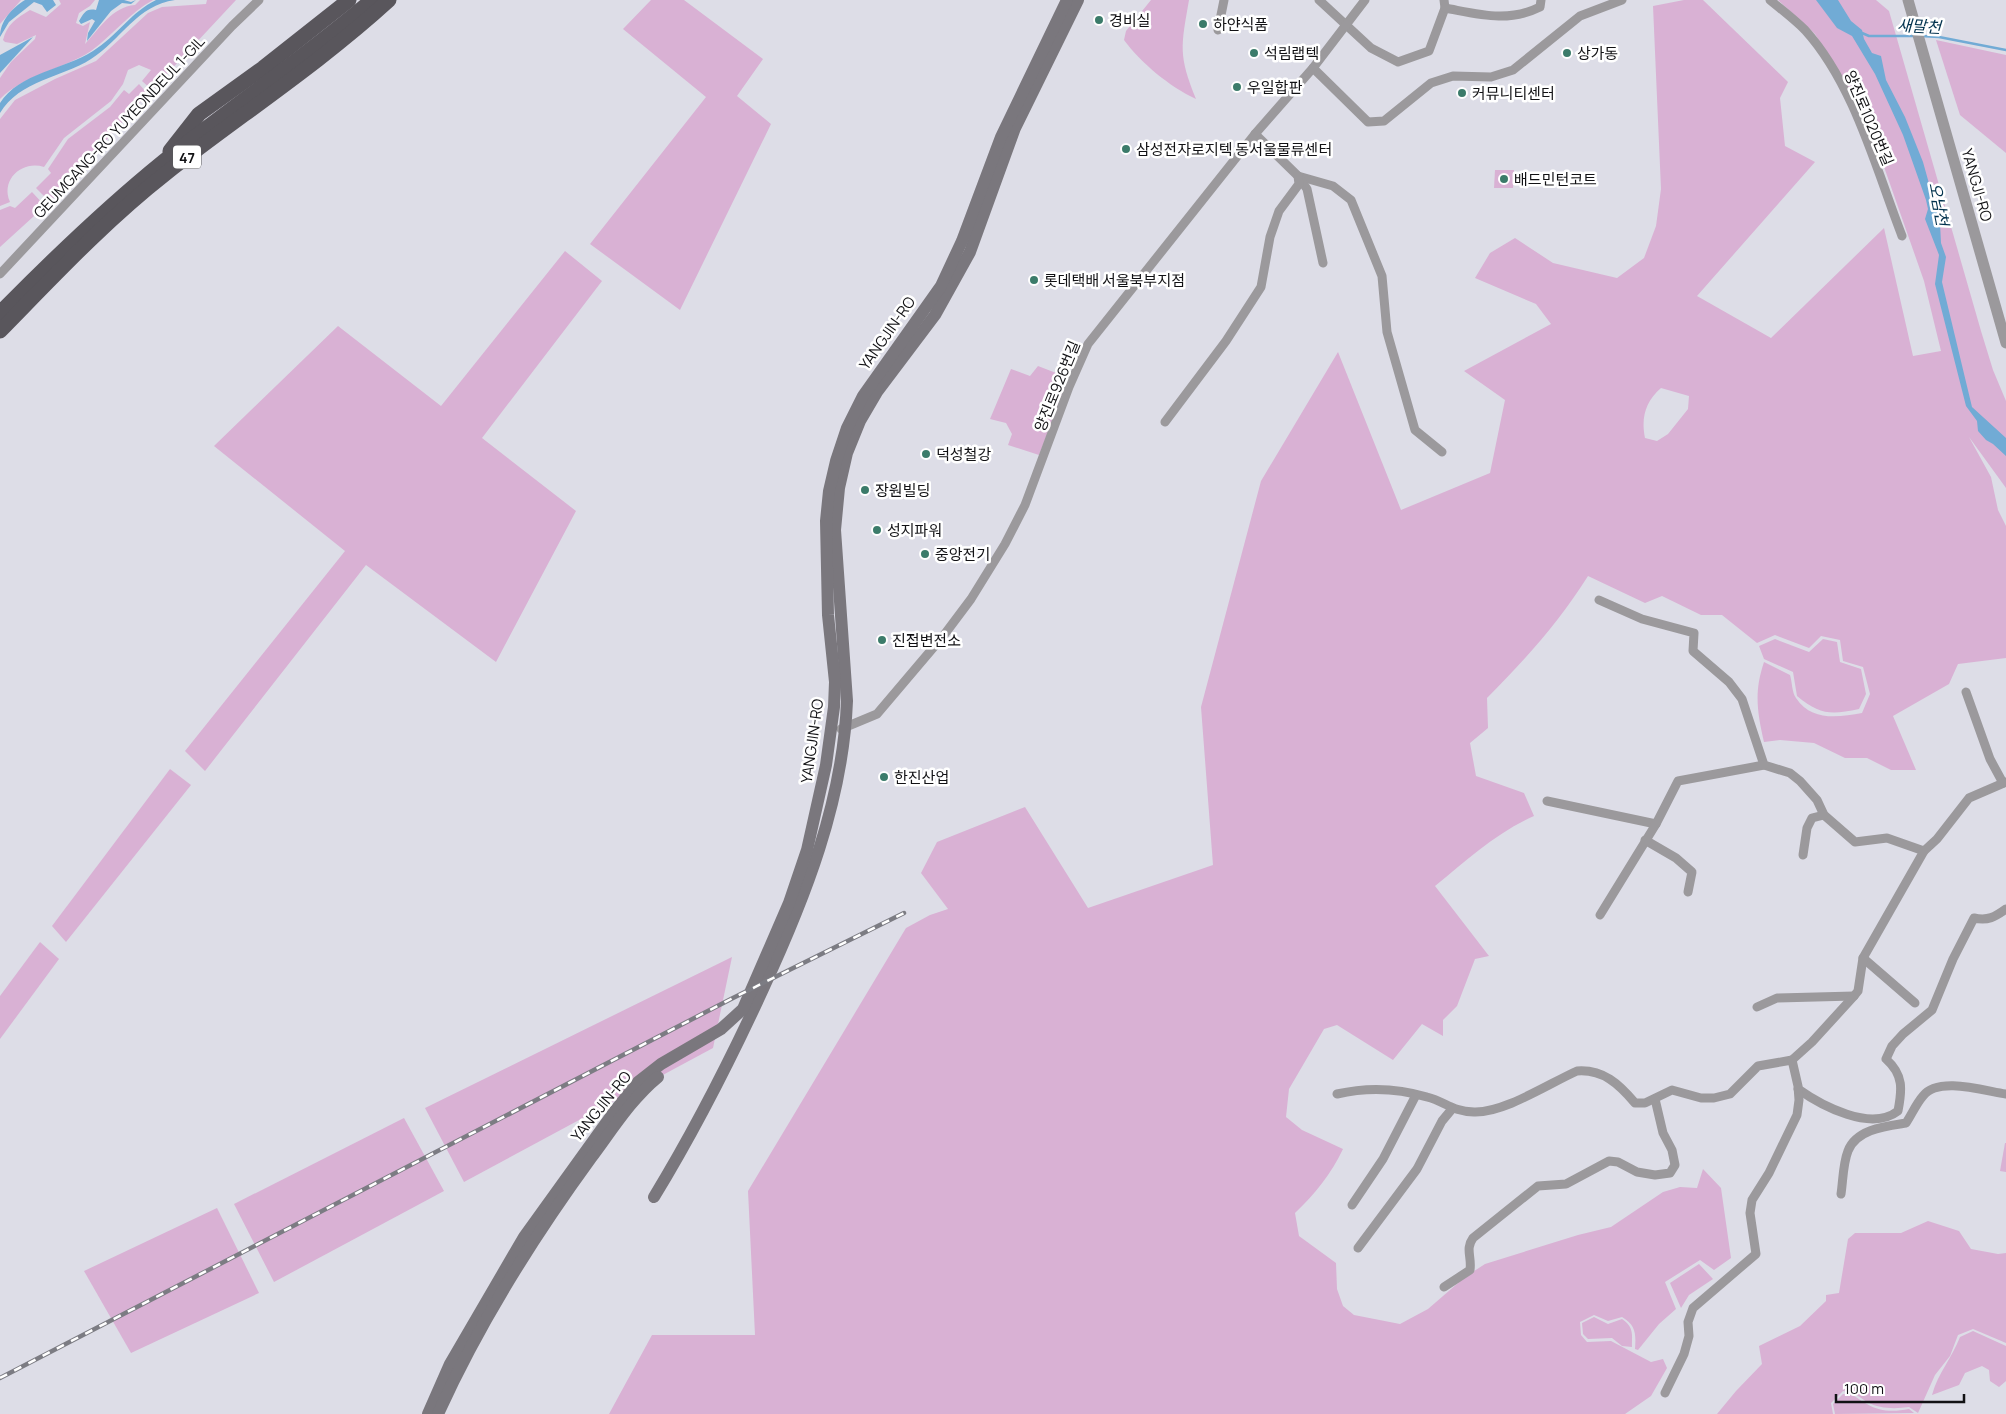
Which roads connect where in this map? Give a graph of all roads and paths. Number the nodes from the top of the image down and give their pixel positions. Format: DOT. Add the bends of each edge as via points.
graph roads {
  1 [pos="259,0"];
  2 [pos="349,0"];
  3 [pos="372,0"];
  4 [pos="389,0"];
  5 [pos="1067,0"];
  6 [pos="1078,0"];
  7 [pos="1224,0"];
  8 [pos="1319,0"];
  9 [pos="1366,0"];
  10 [pos="1541,0"];
  11 [pos="1622,0"];
  12 [pos="1770,0"];
  13 [pos="1911,2"];
  14 [pos="1444,4"];
  15 [pos="1346,27"];
  16 [pos="1218,30"];
  17 [pos="1313,68"];
  18 [pos="1255,134"];
  19 [pos="164,161"];
  20 [pos="1298,176"];
  21 [pos="1902,236"];
  22 [pos="1323,263"];
  23 [pos="0,274"];
  24 [pos="0,313"];
  25 [pos="0,331"];
  26 [pos="2006,343"];
  27 [pos="1165,422"];
  28 [pos="1442,452"];
  29 [pos="1600,600"];
  30 [pos="1966,692"];
  31 [pos="846,728"];
  32 [pos="831,730"];
  33 [pos="1764,765"];
  34 [pos="2004,782"];
  35 [pos="1547,801"];
  36 [pos="1824,815"];
  37 [pos="1656,824"];
  38 [pos="1646,840"];
  39 [pos="1924,851"];
  40 [pos="1803,855"];
  41 [pos="1688,892"];
  42 [pos="2006,910"];
  43 [pos="1600,915"];
  44 [pos="1863,958"];
  45 [pos="1854,996"];
  46 [pos="1915,1003"];
  47 [pos="1757,1007"];
  48 [pos="749,1019"];
  49 [pos="1792,1060"];
  50 [pos="1798,1089"];
  51 [pos="1337,1094"];
  52 [pos="2006,1094"];
  53 [pos="1416,1095"];
  54 [pos="1655,1099"];
  55 [pos="1452,1109"];
  56 [pos="1841,1194"];
  57 [pos="654,1197"];
  58 [pos="1352,1205"];
  59 [pos="1358,1248"];
  60 [pos="1444,1287"];
  61 [pos="1665,1393"];
  62 [pos="428,1414"];
  63 [pos="438,1414"];
  1 -- 23 [label="street, GEUMGANG-RO YUYEONDEUL 1-GIL"];
  2 -- 19 [label="highway" via="199,114 175,142"];
  3 -- 19 [label="highway, 47"];
  4 -- 25 [label="highway, 47" via="340,42 163,176 84,246"];
  5 -- 32 [label="main road, YANGJIN-RO" via="1000,137 962,241 941,286 863,396 847,428 836,461 826,521 828,616 835,682"];
  6 -- 31 [label="main road, YANGJIN-RO" via="1015,128 970,252 935,315 877,392 847,453 839,488 835,530"];
  7 -- 16 [label="street"];
  8 -- 15 [label="street"];
  9 -- 15 [label="street, 양진로926번길"];
  10 -- 14 [label="street" via="1540,7 1526,14 1500,18"];
  11 -- 17 [label="street" via="1580,16 1513,70 1491,77 1453,76 1431,83 1384,121 1368,122"];
  12 -- 21 [label="street, 양진로1020번길" via="1805,31 1833,70 1857,119"];
  13 -- 26 [label="street, YANGJI-RO"];
  14 -- 15 [label="street" via="1429,51 1398,62 1371,48"];
  15 -- 17 [label="street, 양진로926번길"];
  17 -- 18 [label="street, 양진로926번길"];
  18 -- 20 [label="street"];
  18 -- 31 [label="street, 양진로926번길" via="1088,344 1025,505 971,599 876,714"];
  19 -- 24 [label="highway, 47" via="66,246"];
  20 -- 22 [label="street" via="1307,189"];
  20 -- 27 [label="street" via="1299,184 1280,211 1270,237 1261,287 1226,341"];
  20 -- 28 [label="street" via="1333,186 1351,200 1382,276 1387,332 1415,430"];
  29 -- 33 [label="street" via="1642,619 1694,632 1693,651 1729,682 1742,698"];
  30 -- 34 [label="street" via="1990,759"];
  31 -- 32 [label="street, 양진로926번길"];
  31 -- 48 [label="main road, YANGJIN-RO" via="835,797 807,886"];
  32 -- 62 [label="main road, YANGJIN-RO" via="820,798 807,850 789,903 743,1009 721,1029 661,1064 638,1082 614,1112 524,1237 450,1364"];
  33 -- 36 [label="street" via="1790,773 1800,781 1817,800"];
  33 -- 37 [label="street" via="1678,781"];
  34 -- 39 [label="street" via="1969,798"];
  35 -- 37 [label="street"];
  36 -- 39 [label="street" via="1855,842 1887,838"];
  36 -- 40 [label="street" via="1812,818"];
  37 -- 38 [label="street"];
  38 -- 41 [label="street" via="1692,872"];
  38 -- 43 [label="street"];
  39 -- 44 [label="street"];
  42 -- 50 [label="street" via="1994,918 1974,918 1932,1010 1892,1046 1886,1060 1900,1077 1902,1090 1898,1111 1892,1116 1856,1117 1813,1100"];
  44 -- 45 [label="street" via="1858,991"];
  44 -- 46 [label="street"];
  45 -- 47 [label="street" via="1777,998"];
  45 -- 49 [label="street"];
  48 -- 57 [label="main road, YANGJIN-RO" via="696,1128"];
  48 -- 63 [label="main road, YANGJIN-RO" via="669,1068 646,1086 622,1115 532,1241 458,1368"];
  49 -- 50 [label="street"];
  49 -- 54 [label="street" via="1758,1066 1730,1094 1701,1098 1672,1090"];
  50 -- 61 [label="street" via="1797,1115 1769,1174 1752,1200 1750,1213 1756,1254 1693,1308 1684,1354"];
  51 -- 53 [label="street" via="1378,1088"];
  52 -- 56 [label="street" via="1948,1085 1923,1094 1906,1123 1864,1133 1848,1150"];
  53 -- 55 [label="street"];
  53 -- 58 [label="street" via="1383,1159"];
  54 -- 55 [label="street" via="1635,1103 1620,1086 1590,1070 1576,1071 1499,1109 1475,1112"];
  54 -- 60 [label="street" via="1662,1134 1672,1150 1675,1165 1670,1173 1638,1172 1609,1161 1566,1184 1538,1186 1473,1238 1468,1253 1470,1270"];
  55 -- 59 [label="street" via="1442,1121 1417,1169"];
}
